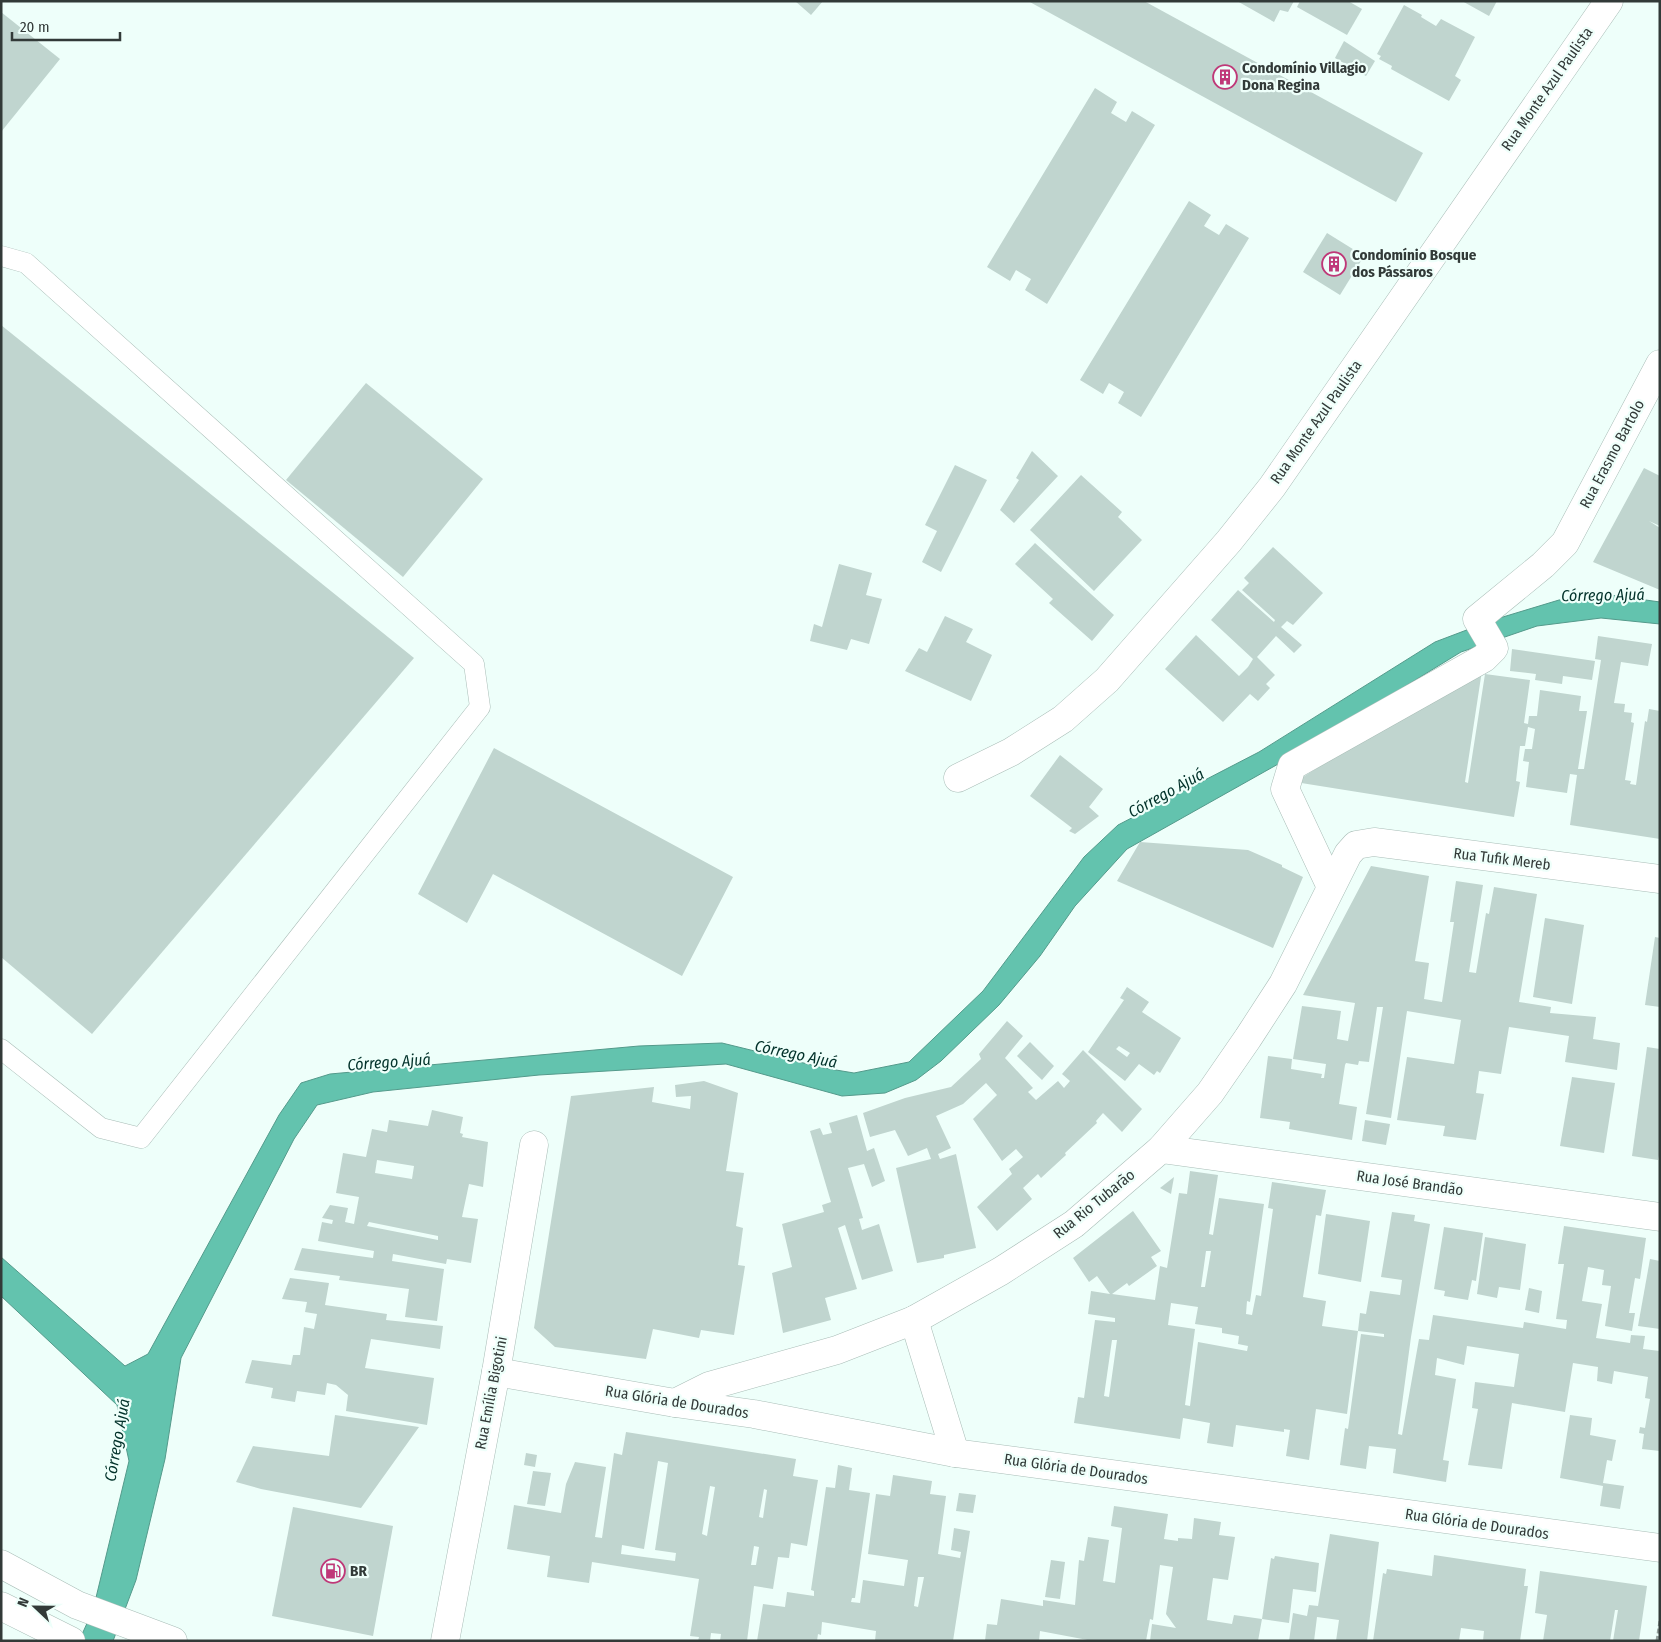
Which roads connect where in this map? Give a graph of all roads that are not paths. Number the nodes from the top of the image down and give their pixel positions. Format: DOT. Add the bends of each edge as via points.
graph roads {
  1 [pos="1609,1"];
  2 [pos="1,256"];
  3 [pos="1660,364"];
  4 [pos="958,778"];
  5 [pos="1348,854"];
  6 [pos="1660,879"];
  7 [pos="1331,887"];
  8 [pos="1,1049"];
  9 [pos="534,1145"];
  10 [pos="1161,1149"];
  11 [pos="1660,1217"];
  12 [pos="914,1320"];
  13 [pos="496,1372"];
  14 [pos="675,1403"];
  15 [pos="955,1453"];
  16 [pos="1660,1548"];
  17 [pos="1,1564"];
  18 [pos="1,1606"];
  19 [pos="161,1637"];
  20 [pos="66,1639"];
  21 [pos="445,1641"];
  1 -- 4 [label="street, Rua Monte Azul Paulista" via="1272,487 1229,541 1107,680 1063,718 1011,752"];
  2 -- 8 [label="lane" via="26,263 474,664 480,707 141,1138 101,1128"];
  3 -- 7 [label="street, Rua Erasmo Bartolo" via="1565,543 1477,619 1494,648 1484,658 1292,766 1286,789"];
  5 -- 6 [label="street, Rua Tufik Mereb" via="1356,845 1374,842"];
  5 -- 7 [label="street, Rua Rio Tubarão"];
  7 -- 10 [label="street, Rua Rio Tubarão" via="1282,984 1248,1038 1210,1093"];
  9 -- 13 [label="street, Rua Emília Bigotini"];
  10 -- 11 [label="street, Rua José Brandão"];
  10 -- 12 [label="street, Rua Rio Tubarão" via="1074,1224 1001,1271"];
  12 -- 14 [label="street, Rua Rio Tubarão" via="837,1350 708,1386"];
  12 -- 15 [label="street"];
  13 -- 14 [label="street, Rua Glória de Dourados"];
  13 -- 21 [label="street, Rua Emília Bigotini"];
  14 -- 15 [label="street, Rua Glória de Dourados" via="754,1414"];
  15 -- 16 [label="street, Rua Glória de Dourados"];
  17 -- 19 [label="street" via="77,1605"];
  18 -- 20 [label="street"];
}
